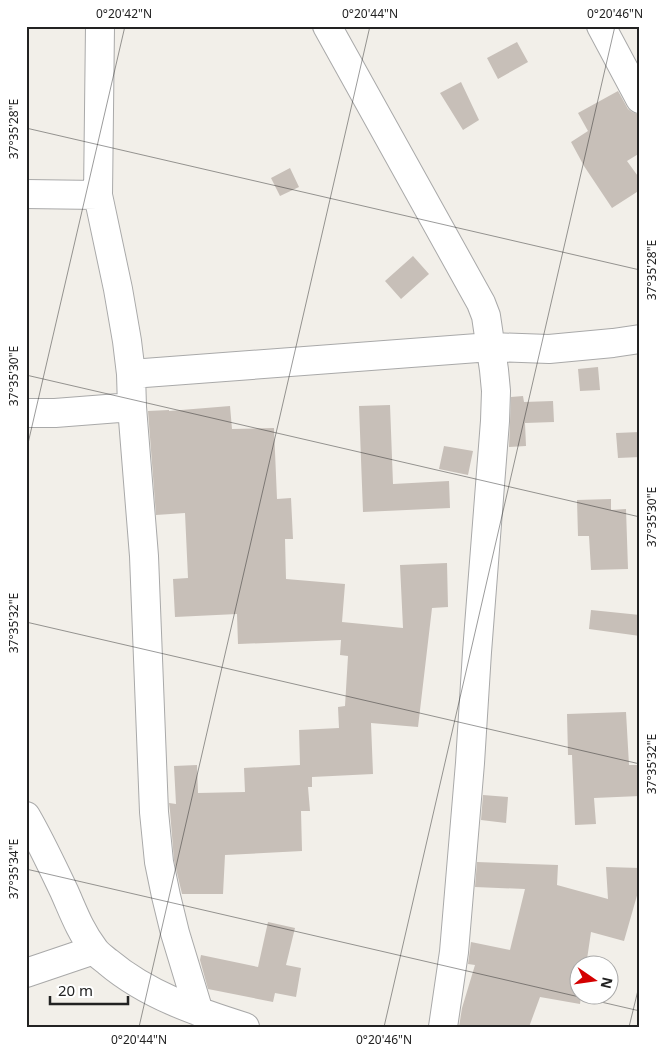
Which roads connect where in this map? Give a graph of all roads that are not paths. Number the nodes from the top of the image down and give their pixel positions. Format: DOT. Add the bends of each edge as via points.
graph roads {
  1 [pos="100,26"];
  2 [pos="327,26"];
  3 [pos="601,26"];
  4 [pos="640,99"];
  5 [pos="26,194"];
  6 [pos="98,195"];
  7 [pos="640,338"];
  8 [pos="492,347"];
  9 [pos="131,374"];
  10 [pos="132,407"];
  11 [pos="26,413"];
  12 [pos="26,816"];
  13 [pos="94,950"];
  14 [pos="26,973"];
  15 [pos="199,1012"];
  16 [pos="245,1027"];
  17 [pos="443,1027"];
  1 -- 6 [label="street"];
  2 -- 8 [label="street" via="482,303"];
  3 -- 4 [label="street"];
  5 -- 6 [label="street"];
  6 -- 9 [label="street" via="118,289"];
  7 -- 8 [label="street" via="549,349"];
  8 -- 9 [label="street"];
  8 -- 17 [label="street" via="496,391 493,456 454,952"];
  9 -- 10 [label="street"];
  10 -- 11 [label="street"];
  10 -- 15 [label="street" via="144,556 154,812 159,862 175,933"];
  12 -- 13 [label="street" via="79,927"];
  13 -- 14 [label="street"];
  13 -- 15 [label="street" via="144,987"];
  15 -- 16 [label="street"];
}
